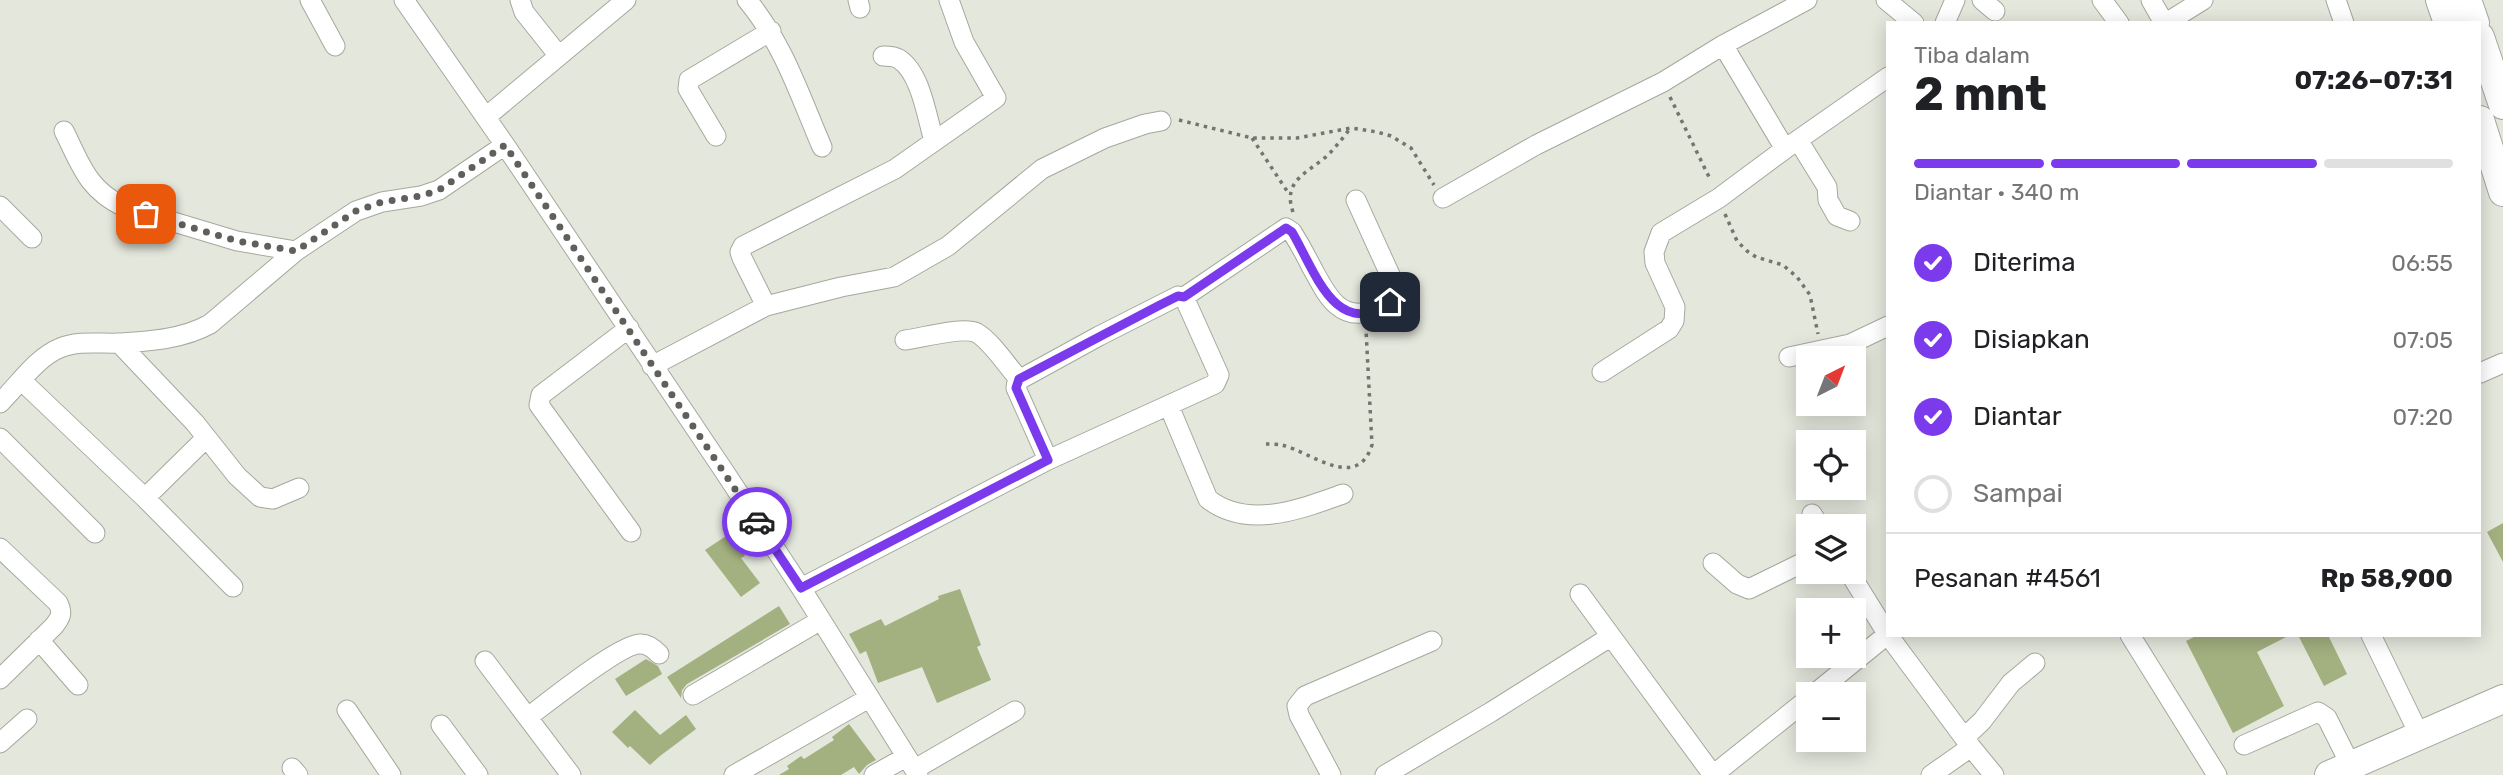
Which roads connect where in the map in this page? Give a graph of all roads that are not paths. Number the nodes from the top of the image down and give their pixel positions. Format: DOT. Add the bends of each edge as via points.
graph roads {
  1 [pos="310,0"];
  2 [pos="520,0"];
  3 [pos="747,0"];
  4 [pos="948,0"];
  5 [pos="1807,0"];
  6 [pos="1886,0"];
  7 [pos="1955,0"];
  8 [pos="2102,0"];
  9 [pos="2151,0"];
  10 [pos="2203,0"];
  11 [pos="2336,0"];
  12 [pos="2440,0"];
  13 [pos="2467,0"];
  14 [pos="410,2"];
  15 [pos="612,4"];
  16 [pos="1912,21"];
  17 [pos="1946,21"];
  18 [pos="2118,21"];
  19 [pos="2164,21"];
  20 [pos="2168,21"];
  21 [pos="2343,21"];
  22 [pos="2447,21"];
  23 [pos="2474,21"];
  24 [pos="771,31"];
  25 [pos="2481,39"];
  26 [pos="1723,45"];
  27 [pos="335,47"];
  28 [pos="559,56"];
  29 [pos="883,56"];
  30 [pos="2498,71"];
  31 [pos="1886,78"];
  32 [pos="2503,105"];
  33 [pos="486,117"];
  34 [pos="1161,121"];
  35 [pos="2481,123"];
  36 [pos="64,131"];
  37 [pos="716,136"];
  38 [pos="934,141"];
  39 [pos="505,145"];
  40 [pos="1791,145"];
  41 [pos="822,148"];
  42 [pos="2503,192"];
  43 [pos="1443,198"];
  44 [pos="1356,200"];
  45 [pos="0,206"];
  46 [pos="1850,220"];
  47 [pos="32,238"];
  48 [pos="296,251"];
  49 [pos="1184,297"];
  50 [pos="766,306"];
  51 [pos="1886,327"];
  52 [pos="629,328"];
  53 [pos="905,341"];
  54 [pos="119,343"];
  55 [pos="1789,357"];
  56 [pos="2503,363"];
  57 [pos="652,366"];
  58 [pos="1602,372"];
  59 [pos="2481,373"];
  60 [pos="1019,379"];
  61 [pos="22,381"];
  62 [pos="0,402"];
  63 [pos="1169,405"];
  64 [pos="0,438"];
  65 [pos="206,438"];
  66 [pos="1048,460"];
  67 [pos="299,488"];
  68 [pos="1343,494"];
  69 [pos="145,498"];
  70 [pos="632,532"];
  71 [pos="95,533"];
  72 [pos="0,548"];
  73 [pos="1713,563"];
  74 [pos="1796,566"];
  75 [pos="1856,584"];
  76 [pos="233,587"];
  77 [pos="801,588"];
  78 [pos="1580,594"];
  79 [pos="821,620"];
  80 [pos="1886,632"];
  81 [pos="1611,637"];
  82 [pos="1886,637"];
  83 [pos="1889,637"];
  84 [pos="2131,637"];
  85 [pos="2372,637"];
  86 [pos="39,640"];
  87 [pos="1432,641"];
  88 [pos="659,654"];
  89 [pos="485,661"];
  90 [pos="2035,663"];
  91 [pos="0,679"];
  92 [pos="1829,682"];
  93 [pos="78,685"];
  94 [pos="693,695"];
  95 [pos="869,698"];
  96 [pos="2503,699"];
  97 [pos="1796,709"];
  98 [pos="347,710"];
  99 [pos="1015,711"];
  100 [pos="528,717"];
  101 [pos="27,719"];
  102 [pos="442,725"];
  103 [pos="2419,734"];
  104 [pos="1967,742"];
  105 [pos="0,743"];
  106 [pos="2244,745"];
  107 [pos="913,767"];
  108 [pos="2340,770"];
  109 [pos="391,775"];
  110 [pos="478,775"];
  111 [pos="571,775"];
  112 [pos="734,775"];
  113 [pos="874,775"];
  114 [pos="1331,775"];
  115 [pos="1385,775"];
  116 [pos="1713,775"];
  117 [pos="1931,775"];
  118 [pos="1994,775"];
  119 [pos="2217,775"];
  1 -- 27 [label="street"];
  2 -- 28 [label="street" via="524,12"];
  3 -- 24 [label="street"];
  4 -- 38 [label="street" via="964,42 996,98"];
  5 -- 26 [label="street"];
  6 -- 16 [label="street"];
  7 -- 17 [label="street"];
  8 -- 18 [label="street"];
  9 -- 19 [label="street"];
  10 -- 20 [label="street"];
  11 -- 21 [label="street"];
  12 -- 22 [label="highway"];
  13 -- 23 [label="highway"];
  14 -- 33 [label="street"];
  15 -- 28 [label="street"];
  24 -- 37 [label="street" via="689,80 688,89"];
  24 -- 41 [label="street"];
  25 -- 30 [label="highway"];
  26 -- 40 [label="street"];
  26 -- 43 [label="street" via="1663,82 1549,138"];
  28 -- 33 [label="street"];
  29 -- 38 [label="street" via="897,57 916,80"];
  30 -- 32 [label="highway"];
  31 -- 40 [label="street"];
  33 -- 39 [label="street"];
  34 -- 50 [label="street" via="1105,138 1042,169 948,246 894,277"];
  35 -- 42 [label="highway"];
  36 -- 48 [label="street" via="92,184 106,198 237,241"];
  38 -- 50 [label="street" via="895,169 743,247 742,258"];
  39 -- 48 [label="street" via="439,190 356,211"];
  39 -- 52 [label="street"];
  40 -- 46 [label="street" via="1827,187 1837,216"];
  40 -- 58 [label="street" via="1719,198 1661,233 1655,262 1675,307 1674,321 1669,329"];
  44 -- 49 [label="street" via="1396,288 1382,307 1365,314 1340,308 1329,298 1286,228"];
  45 -- 47 [label="street"];
  48 -- 54 [label="street" via="210,324 166,338"];
  49 -- 60 [label="street" via="1155,307"];
  49 -- 63 [label="street" via="1219,379"];
  50 -- 57 [label="street"];
  51 -- 55 [label="street" via="1850,344"];
  52 -- 57 [label="street"];
  52 -- 70 [label="street" via="541,395 539,405"];
  53 -- 60 [label="street" via="976,332"];
  54 -- 61 [label="street" via="62,347 41,360"];
  54 -- 65 [label="street"];
  56 -- 59 [label="street"];
  57 -- 77 [label="street"];
  60 -- 66 [label="street" via="1016,388"];
  61 -- 62 [label="street"];
  61 -- 69 [label="street"];
  63 -- 66 [label="street"];
  63 -- 68 [label="street" via="1208,499 1220,508 1288,513"];
  64 -- 71 [label="street"];
  65 -- 67 [label="street" via="260,497 273,499"];
  65 -- 69 [label="street"];
  66 -- 77 [label="street"];
  69 -- 76 [label="street"];
  72 -- 86 [label="street" via="62,610"];
  73 -- 74 [label="street" via="1749,589"];
  75 -- 80 [label="street"];
  77 -- 79 [label="street"];
  78 -- 81 [label="street"];
  79 -- 94 [label="street"];
  79 -- 95 [label="street"];
  81 -- 115 [label="street"];
  81 -- 116 [label="street"];
  82 -- 92 [label="street"];
  83 -- 104 [label="street"];
  84 -- 119 [label="street"];
  85 -- 103 [label="street"];
  86 -- 91 [label="street"];
  86 -- 93 [label="street"];
  87 -- 114 [label="street" via="1305,696 1297,706"];
  88 -- 100 [label="street" via="642,643 631,645"];
  89 -- 100 [label="street"];
  90 -- 104 [label="street" via="2011,683"];
  95 -- 107 [label="street"];
  95 -- 112 [label="street"];
  96 -- 103 [label="highway"];
  97 -- 116 [label="street"];
  98 -- 109 [label="street"];
  99 -- 107 [label="street"];
  100 -- 111 [label="street"];
  101 -- 105 [label="street"];
  102 -- 110 [label="street"];
  103 -- 108 [label="highway"];
  104 -- 117 [label="street"];
  104 -- 118 [label="street"];
  106 -- 108 [label="street" via="2318,712 2327,718"];
  107 -- 113 [label="street"];
}
